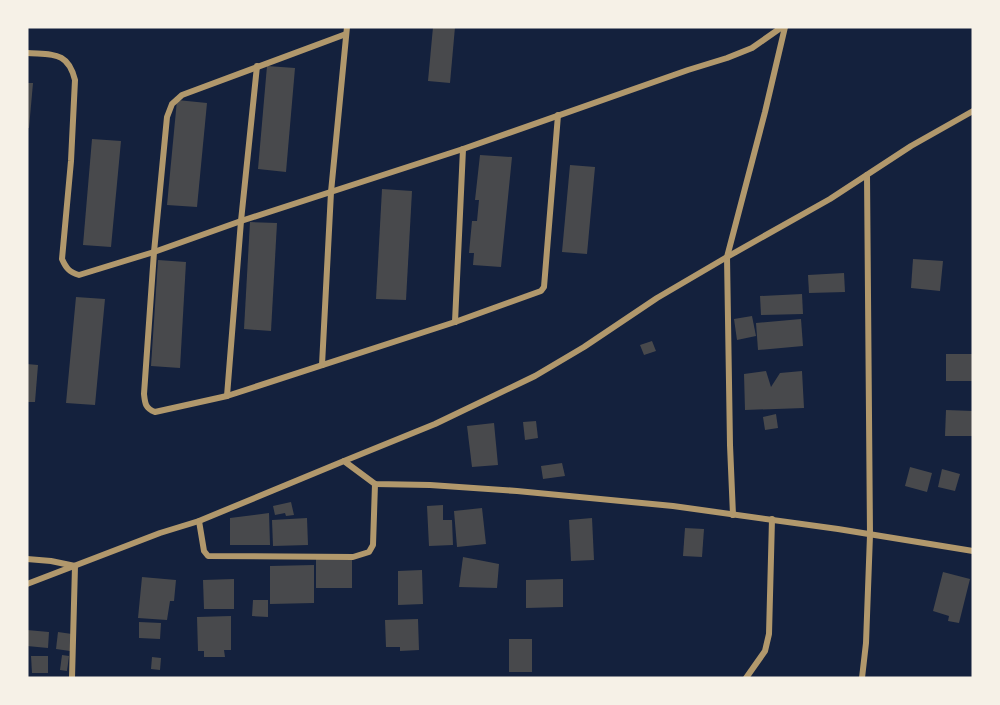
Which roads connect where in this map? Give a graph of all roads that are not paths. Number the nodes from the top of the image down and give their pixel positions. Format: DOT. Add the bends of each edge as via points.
graph roads {
  1 [pos="784,27"];
  2 [pos="347,30"];
  3 [pos="27,53"];
  4 [pos="257,66"];
  5 [pos="973,111"];
  6 [pos="558,116"];
  7 [pos="463,149"];
  8 [pos="867,175"];
  9 [pos="331,192"];
  10 [pos="241,221"];
  11 [pos="154,252"];
  12 [pos="727,257"];
  13 [pos="455,322"];
  14 [pos="322,365"];
  15 [pos="226,396"];
  16 [pos="345,461"];
  17 [pos="375,484"];
  18 [pos="733,515"];
  19 [pos="772,519"];
  20 [pos="200,521"];
  21 [pos="870,535"];
  22 [pos="973,551"];
  23 [pos="27,559"];
  24 [pos="75,566"];
  25 [pos="27,584"];
  26 [pos="72,678"];
  27 [pos="746,678"];
  28 [pos="862,678"];
  1 -- 6 [label="street" via="752,48 727,58"];
  1 -- 12 [label="street"];
  2 -- 4 [label="street"];
  2 -- 9 [label="street"];
  3 -- 11 [label="street" via="56,55 72,68 75,80 62,259 66,267 78,276"];
  4 -- 10 [label="street"];
  4 -- 11 [label="street" via="182,95 172,104 167,117"];
  5 -- 8 [label="street"];
  6 -- 7 [label="street"];
  6 -- 13 [label="street" via="544,286 539,292"];
  7 -- 9 [label="street"];
  7 -- 13 [label="street"];
  8 -- 12 [label="street"];
  8 -- 21 [label="street"];
  9 -- 10 [label="street"];
  9 -- 14 [label="street"];
  10 -- 11 [label="street"];
  10 -- 15 [label="street"];
  11 -- 15 [label="street" via="145,405 155,412"];
  12 -- 16 [label="street" via="535,376 444,420"];
  12 -- 18 [label="street"];
  13 -- 14 [label="street"];
  14 -- 15 [label="street"];
  16 -- 17 [label="street"];
  16 -- 20 [label="street"];
  17 -- 18 [label="street" via="517,491"];
  17 -- 20 [label="street" via="373,545 369,552 353,557 208,556"];
  18 -- 19 [label="street"];
  19 -- 21 [label="street"];
  19 -- 27 [label="street" via="770,634 765,651"];
  20 -- 24 [label="street"];
  21 -- 22 [label="street"];
  21 -- 28 [label="street"];
  23 -- 24 [label="street"];
  24 -- 25 [label="street"];
  24 -- 26 [label="street"];
}
